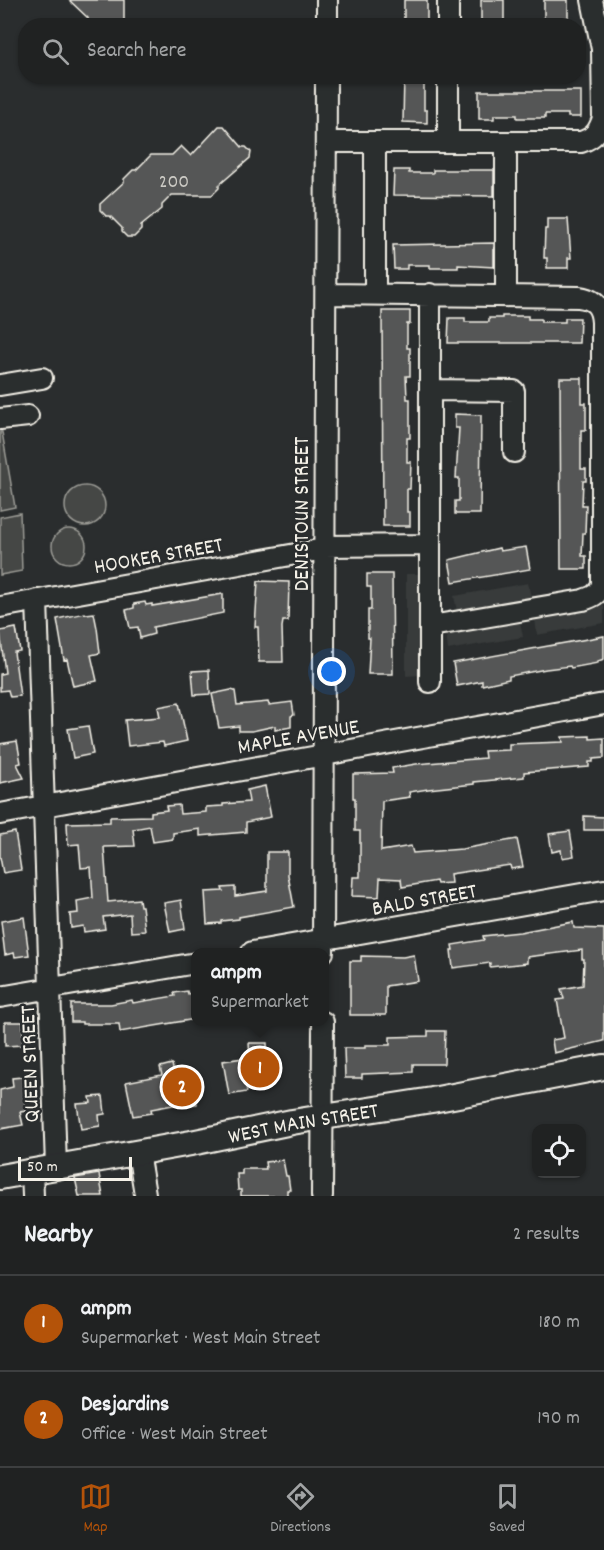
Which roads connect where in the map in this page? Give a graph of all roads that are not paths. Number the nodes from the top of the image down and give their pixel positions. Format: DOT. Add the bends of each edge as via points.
graph roads {
  1 [pos="327,0"];
  2 [pos="448,0"];
  3 [pos="592,0"];
  4 [pos="327,18"];
  5 [pos="448,18"];
  6 [pos="326,84"];
  7 [pos="448,84"];
  8 [pos="326,142"];
  9 [pos="375,142"];
  10 [pos="448,142"];
  11 [pos="506,142"];
  12 [pos="326,294"];
  13 [pos="375,294"];
  14 [pos="430,294"];
  15 [pos="506,295"];
  16 [pos="42,378"];
  17 [pos="0,385"];
  18 [pos="430,390"];
  19 [pos="28,417"];
  20 [pos="0,419"];
  21 [pos="514,452"];
  22 [pos="430,545"];
  23 [pos="324,548"];
  24 [pos="37,600"];
  25 [pos="0,607"];
  26 [pos="431,626"];
  27 [pos="430,682"];
  28 [pos="604,704"];
  29 [pos="324,754"];
  30 [pos="44,806"];
  31 [pos="0,814"];
  32 [pos="604,890"];
  33 [pos="323,946"];
  34 [pos="299,948"];
  35 [pos="191,964"];
  36 [pos="50,988"];
  37 [pos="0,997"];
  38 [pos="323,1026"];
  39 [pos="604,1066"];
  40 [pos="323,1119"];
  41 [pos="138,1152"];
  42 [pos="56,1167"];
  43 [pos="32,1171"];
  44 [pos="0,1177"];
  45 [pos="145,1194"];
  46 [pos="33,1196"];
  47 [pos="322,1196"];
  1 -- 4 [label="street"];
  2 -- 5 [label="street"];
  3 -- 11 [label="street" via="602,49 603,118 599,129 581,142"];
  6 -- 8 [label="street, DENISTOUN STREET"];
  7 -- 10 [label="street"];
  8 -- 9 [label="street"];
  8 -- 12 [label="street, DENISTOUN STREET"];
  9 -- 10 [label="street"];
  9 -- 13 [label="street"];
  10 -- 11 [label="street"];
  11 -- 15 [label="street"];
  12 -- 13 [label="street"];
  12 -- 23 [label="street, DENISTOUN STREET"];
  13 -- 14 [label="street"];
  14 -- 15 [label="street"];
  14 -- 18 [label="street"];
  15 -- 26 [label="street" via="587,298 600,310 602,585 595,596 583,600"];
  16 -- 17 [label="street"];
  18 -- 21 [label="street" via="514,392"];
  18 -- 22 [label="street"];
  19 -- 20 [label="street"];
  22 -- 23 [label="street, HOOKER STREET"];
  22 -- 26 [label="street"];
  23 -- 24 [label="street, HOOKER STREET"];
  23 -- 29 [label="street, DENISTOUN STREET"];
  24 -- 25 [label="street, HOOKER STREET"];
  24 -- 30 [label="street, QUEEN STREET"];
  26 -- 27 [label="street"];
  28 -- 29 [label="street, MAPLE AVENUE"];
  29 -- 30 [label="street, MAPLE AVENUE"];
  29 -- 33 [label="street, DENISTOUN STREET"];
  30 -- 31 [label="street, MAPLE AVENUE"];
  30 -- 36 [label="street, QUEEN STREET"];
  32 -- 33 [label="street, BALD STREET"];
  33 -- 34 [label="street, BALD STREET"];
  35 -- 36 [label="street"];
  36 -- 37 [label="street"];
  36 -- 42 [label="street, QUEEN STREET"];
  38 -- 40 [label="street"];
  39 -- 40 [label="main road, WEST MAIN STREET"];
  40 -- 41 [label="main road, WEST MAIN STREET"];
  40 -- 47 [label="street"];
  41 -- 42 [label="main road, WEST MAIN STREET"];
  41 -- 45 [label="street"];
  42 -- 43 [label="main road, WEST MAIN STREET"];
  43 -- 44 [label="main road, WEST MAIN STREET"];
  43 -- 46 [label="street"];
}
